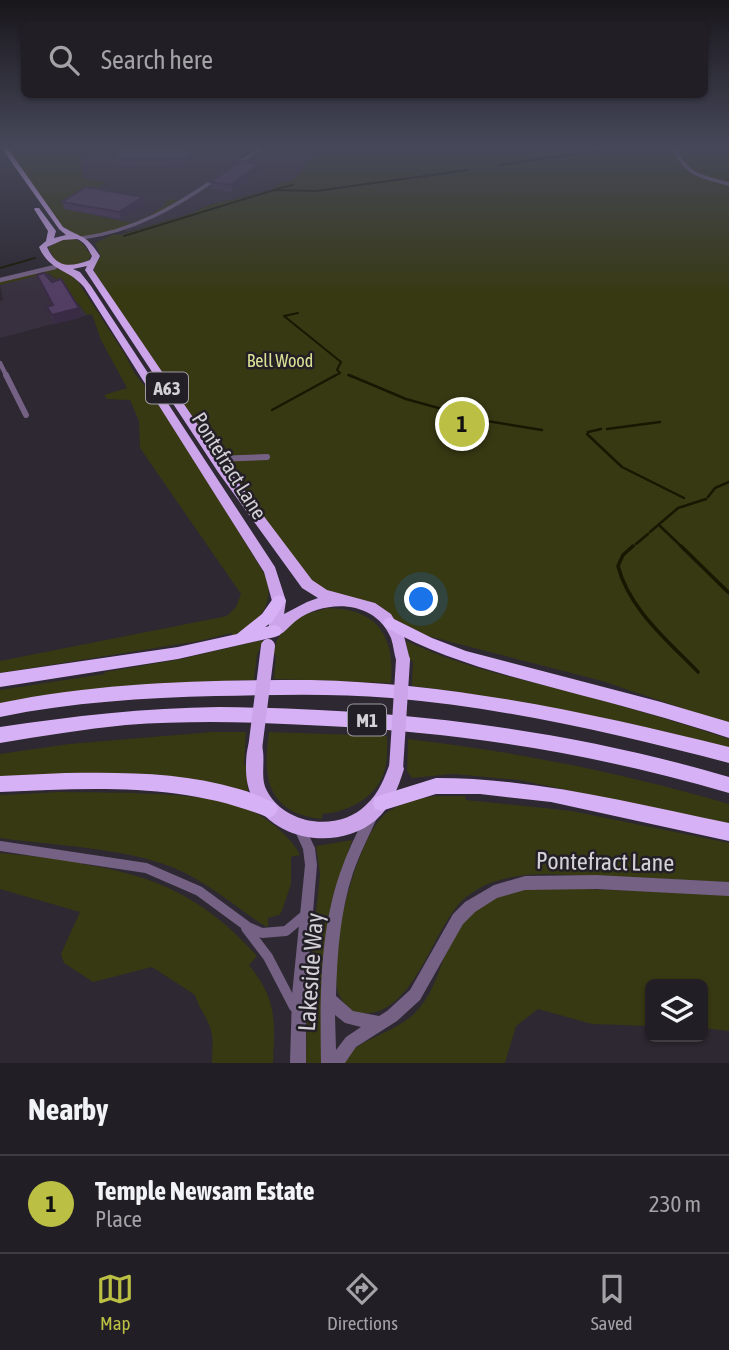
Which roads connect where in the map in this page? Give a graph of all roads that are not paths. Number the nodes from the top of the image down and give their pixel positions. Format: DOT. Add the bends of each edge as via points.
graph roads {
  1 [pos="29,196"];
  2 [pos="38,196"];
  3 [pos="191,196"];
  4 [pos="104,235"];
  5 [pos="82,240"];
  6 [pos="50,242"];
  7 [pos="48,258"];
  8 [pos="93,262"];
  9 [pos="60,268"];
  10 [pos="0,278"];
  11 [pos="0,363"];
  12 [pos="26,415"];
  13 [pos="267,457"];
  14 [pos="236,459"];
  15 [pos="219,464"];
  16 [pos="337,599"];
  17 [pos="279,601"];
  18 [pos="390,623"];
  19 [pos="275,631"];
  20 [pos="234,641"];
  21 [pos="403,660"];
  22 [pos="0,680"];
  23 [pos="0,710"];
  24 [pos="729,730"];
  25 [pos="0,735"];
  26 [pos="729,755"];
  27 [pos="396,769"];
  28 [pos="0,784"];
  29 [pos="729,785"];
  30 [pos="379,806"];
  31 [pos="269,809"];
  32 [pos="299,827"];
  33 [pos="729,832"];
  34 [pos="0,846"];
  35 [pos="729,889"];
  36 [pos="307,913"];
  37 [pos="240,922"];
  38 [pos="328,999"];
  39 [pos="298,1018"];
  40 [pos="378,1023"];
  41 [pos="298,1063"];
  42 [pos="329,1063"];
  43 [pos="336,1063"];
  1 -- 6 [label="highway" via="52,231"];
  2 -- 5 [label="highway" via="61,228"];
  3 -- 4 [label="street" via="165,214"];
  4 -- 5 [label="street"];
  4 -- 5 [label="street"];
  5 -- 6 [label="highway"];
  5 -- 8 [label="highway, A63" via="96,256"];
  6 -- 7 [label="highway" via="43,247"];
  7 -- 9 [label="highway, A63"];
  7 -- 10 [label="street"];
  8 -- 9 [label="highway"];
  8 -- 15 [label="highway, Pontefract Lane / A63" via="89,270"];
  9 -- 10 [label="street"];
  9 -- 17 [label="highway, Pontefract Lane / A63" via="77,274 87,286 270,571"];
  11 -- 12 [label="street"];
  13 -- 14 [label="street"];
  14 -- 15 [label="street"];
  14 -- 15 [label="street"];
  15 -- 16 [label="highway, Pontefract Lane / A63" via="307,584"];
  16 -- 18 [label="highway" via="361,604"];
  16 -- 19 [label="highway" via="302,608"];
  17 -- 19 [label="highway, Pontefract Lane / A63"];
  17 -- 20 [label="highway" via="267,618"];
  18 -- 21 [label="highway"];
  18 -- 24 [label="highway" via="461,657"];
  19 -- 20 [label="highway"];
  19 -- 31 [label="highway, bridge" via="268,646 254,775"];
  20 -- 22 [label="highway"];
  21 -- 27 [label="highway, bridge"];
  23 -- 26 [label="highway, M1" via="122,691 347,688 532,710"];
  25 -- 29 [label="highway, M1" via="96,721 198,715 443,725 619,753"];
  27 -- 30 [label="highway"];
  28 -- 31 [label="highway" via="91,782 181,787 228,793"];
  30 -- 32 [label="highway" via="349,828 334,832"];
  30 -- 33 [label="highway" via="436,786 480,786 551,794"];
  30 -- 38 [label="street, Lakeside Way" via="358,844 341,895"];
  31 -- 32 [label="highway"];
  32 -- 36 [label="street, Lakeside Way" via="311,865"];
  34 -- 37 [label="street" via="146,868 199,891"];
  35 -- 40 [label="street, Pontefract Lane" via="596,882 510,886 470,907 446,937 415,995"];
  36 -- 37 [label="street" via="293,927 278,933 256,932"];
  36 -- 39 [label="street, Lakeside Way"];
  37 -- 39 [label="street" via="268,957"];
  38 -- 40 [label="street" via="350,1018"];
  38 -- 42 [label="street, Lakeside Way"];
  39 -- 41 [label="street, Lakeside Way"];
  40 -- 43 [label="street, Pontefract Lane" via="351,1042"];
}
